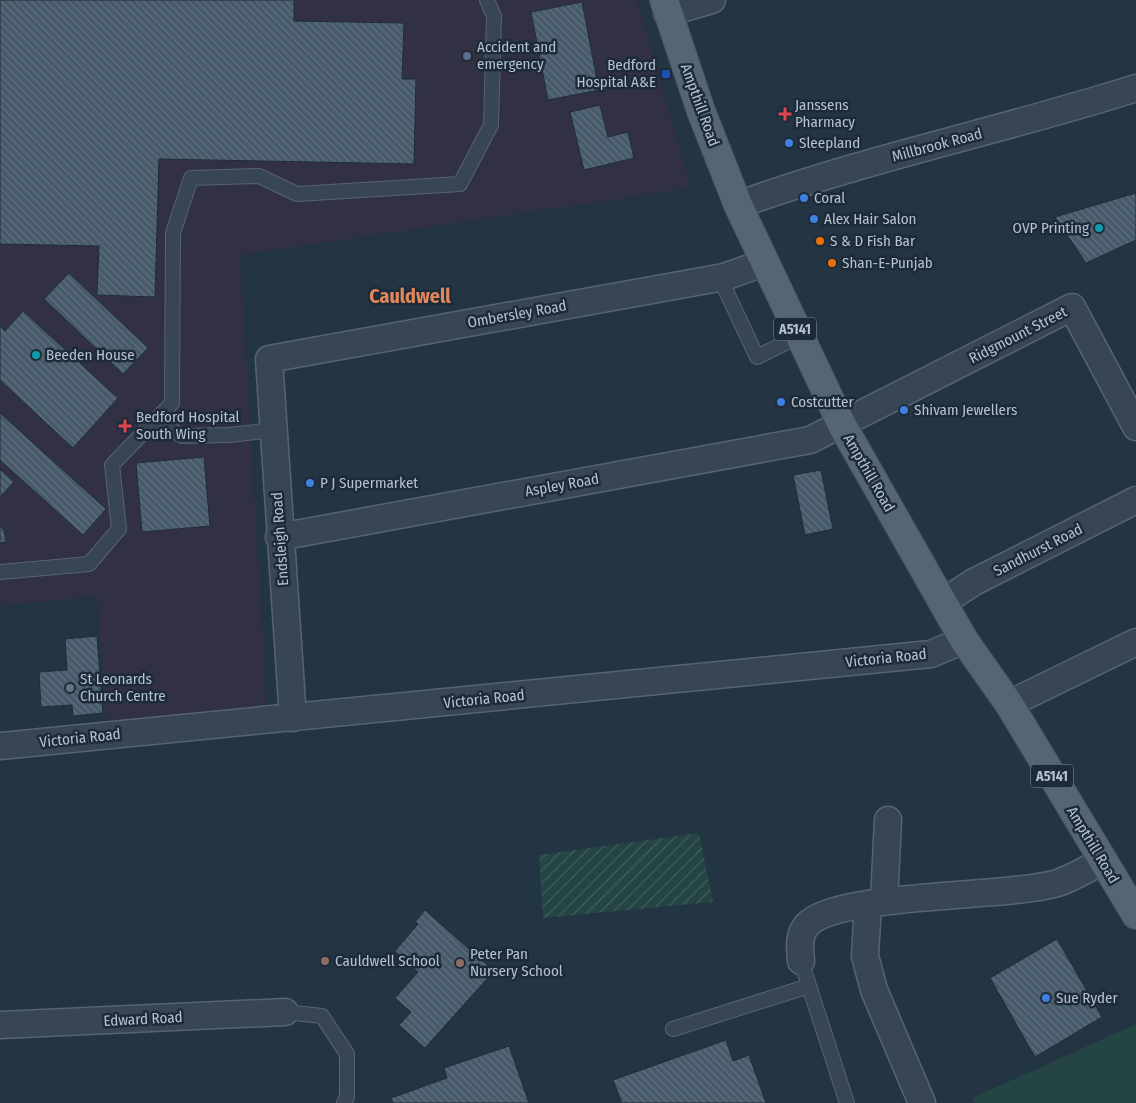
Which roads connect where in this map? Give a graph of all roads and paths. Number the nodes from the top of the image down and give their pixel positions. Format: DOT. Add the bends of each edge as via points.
graph roads {
  1 [pos="487,0"];
  2 [pos="712,0"];
  3 [pos="665,7"];
  4 [pos="1136,88"];
  5 [pos="738,205"];
  6 [pos="764,263"];
  7 [pos="720,278"];
  8 [pos="799,336"];
  9 [pos="269,359"];
  10 [pos="156,420"];
  11 [pos="842,425"];
  12 [pos="1136,427"];
  13 [pos="273,430"];
  14 [pos="1136,500"];
  15 [pos="279,537"];
  16 [pos="0,572"];
  17 [pos="943,602"];
  18 [pos="964,640"];
  19 [pos="1136,642"];
  20 [pos="1009,704"];
  21 [pos="293,718"];
  22 [pos="0,746"];
  23 [pos="888,820"];
  24 [pos="1102,861"];
  25 [pos="876,903"];
  26 [pos="1136,915"];
  27 [pos="801,961"];
  28 [pos="809,986"];
  29 [pos="285,1012"];
  30 [pos="0,1025"];
  31 [pos="673,1029"];
  32 [pos="344,1103"];
  33 [pos="847,1103"];
  34 [pos="922,1103"];
  1 -- 10 [label="lane" via="494,16 491,125 460,184 297,194 259,176 191,178 173,233 172,403"];
  2 -- 3 [label="street"];
  3 -- 5 [label="main road, Ampthill Road / A5141"];
  4 -- 5 [label="street, Millbrook Road" via="792,186"];
  5 -- 6 [label="main road, Ampthill Road / A5141"];
  6 -- 7 [label="street, Ombersley Road"];
  6 -- 8 [label="main road, Ampthill Road / A5141"];
  7 -- 8 [label="lane" via="757,357"];
  7 -- 9 [label="street, Ombersley Road"];
  8 -- 11 [label="main road, Ampthill Road / A5141"];
  9 -- 13 [label="street, Endsleigh Road"];
  10 -- 13 [label="lane" via="182,436"];
  10 -- 16 [label="lane" via="112,465 119,528 89,564"];
  11 -- 12 [label="street, Ridgmount Street" via="1072,307"];
  11 -- 15 [label="street, Aspley Road" via="810,440"];
  11 -- 17 [label="main road, Ampthill Road / A5141"];
  13 -- 15 [label="street, Endsleigh Road"];
  14 -- 17 [label="street, Sandhurst Road" via="974,582"];
  15 -- 21 [label="street, Endsleigh Road"];
  17 -- 18 [label="main road, Ampthill Road / A5141"];
  18 -- 20 [label="main road, Ampthill Road / A5141"];
  18 -- 21 [label="street, Victoria Road" via="931,654"];
  19 -- 20 [label="street"];
  20 -- 24 [label="main road, Ampthill Road / A5141"];
  21 -- 22 [label="street, Victoria Road"];
  23 -- 25 [label="street"];
  24 -- 25 [label="street" via="1055,884 1010,892"];
  24 -- 26 [label="main road, Ampthill Road / A5141"];
  25 -- 27 [label="street" via="825,912 806,925 799,942"];
  25 -- 34 [label="street" via="865,956 874,990"];
  27 -- 28 [label="lane"];
  28 -- 31 [label="lane"];
  28 -- 33 [label="lane"];
  29 -- 30 [label="street, Edward Road"];
  29 -- 32 [label="lane" via="322,1016 347,1054 347,1097"];
}
